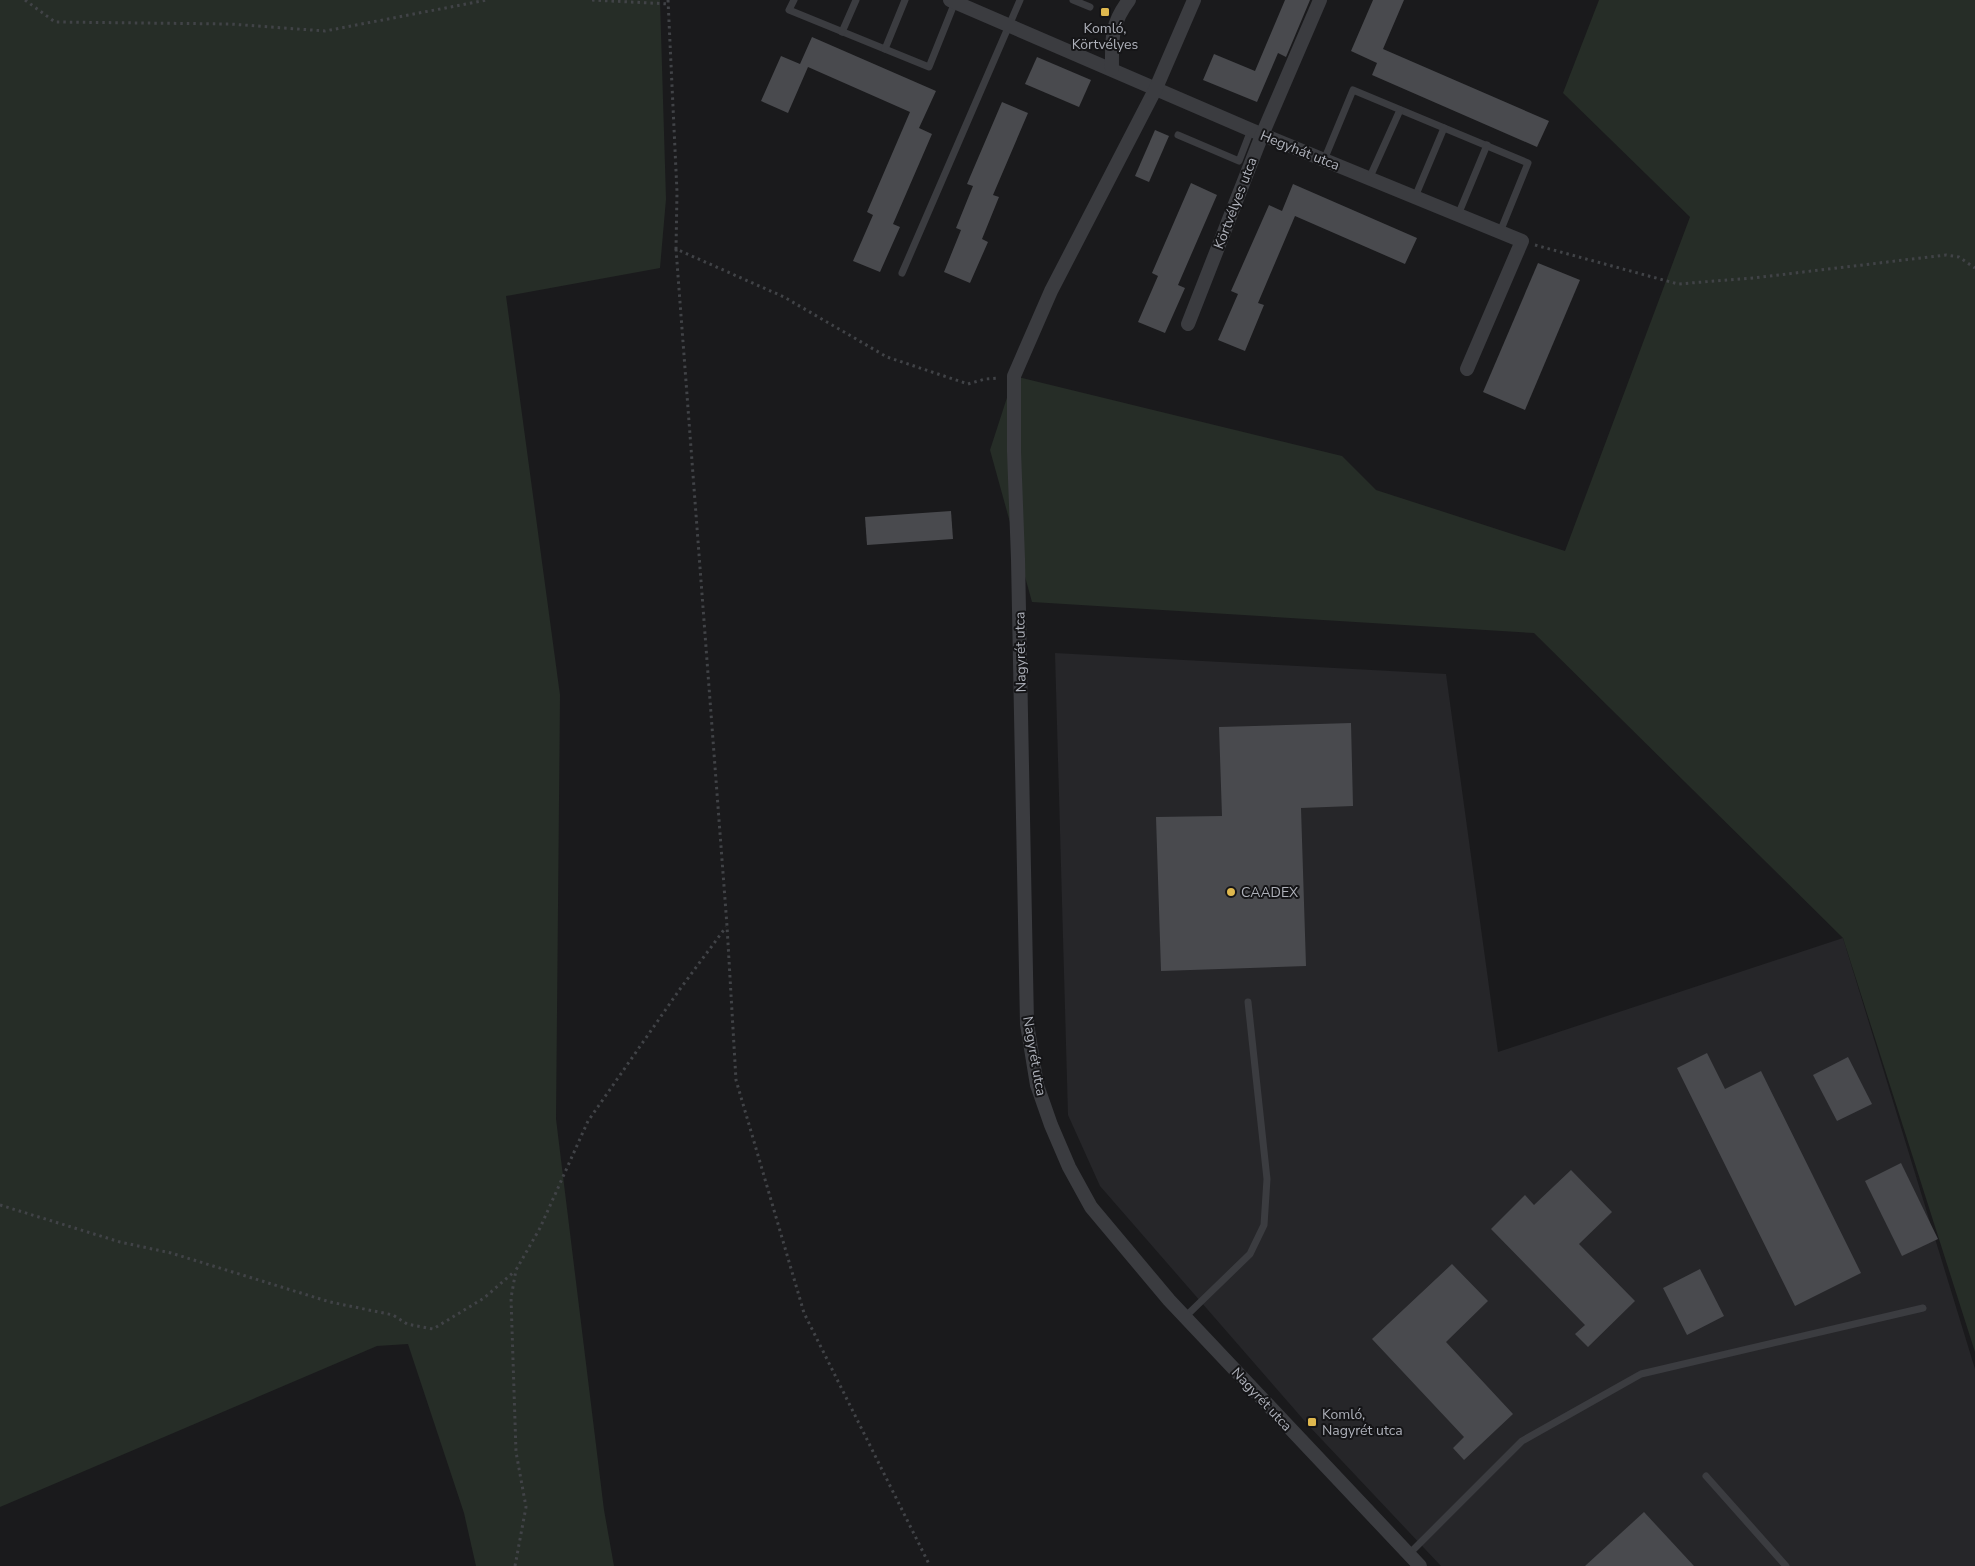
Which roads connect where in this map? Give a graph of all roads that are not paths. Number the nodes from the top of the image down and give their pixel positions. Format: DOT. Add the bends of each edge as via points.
graph roads {
  1 [pos="794,0"];
  2 [pos="856,0"];
  3 [pos="905,0"];
  4 [pos="1020,0"];
  5 [pos="1073,0"];
  6 [pos="1129,0"];
  7 [pos="1194,0"];
  8 [pos="1320,0"];
  9 [pos="953,1"];
  10 [pos="1090,7"];
  11 [pos="1009,27"];
  12 [pos="842,32"];
  13 [pos="885,50"];
  14 [pos="1112,69"];
  15 [pos="1156,88"];
  16 [pos="1400,110"];
  17 [pos="1444,128"];
  18 [pos="1256,132"];
  19 [pos="1178,136"];
  20 [pos="1487,146"];
  21 [pos="1324,160"];
  22 [pos="1370,178"];
  23 [pos="1414,197"];
  24 [pos="1458,215"];
  25 [pos="1500,232"];
  26 [pos="902,273"];
  27 [pos="1188,324"];
  28 [pos="1467,369"];
  29 [pos="1248,1002"];
  30 [pos="1923,1308"];
  31 [pos="1185,1317"];
  32 [pos="1706,1476"];
  33 [pos="1409,1554"];
  34 [pos="1420,1566"];
  35 [pos="1786,1566"];
  1 -- 12 [label="lane" via="789,10"];
  2 -- 12 [label="lane"];
  3 -- 13 [label="lane"];
  4 -- 11 [label="lane"];
  5 -- 10 [label="lane"];
  6 -- 14 [label="street" via="1113,29"];
  7 -- 15 [label="street"];
  8 -- 18 [label="street, Körtvélyes utca"];
  9 -- 11 [label="street, Hegyhát utca"];
  9 -- 13 [label="lane" via="929,67"];
  11 -- 14 [label="street, Hegyhát utca"];
  11 -- 26 [label="lane"];
  12 -- 13 [label="lane"];
  14 -- 15 [label="street, Hegyhát utca"];
  15 -- 18 [label="street, Hegyhát utca"];
  15 -- 31 [label="street, Nagyrét utca" via="1051,291 1014,376 1027,1024 1037,1085 1069,1167 1091,1206"];
  16 -- 17 [label="lane"];
  16 -- 21 [label="lane" via="1353,90"];
  16 -- 22 [label="lane"];
  17 -- 20 [label="lane"];
  17 -- 23 [label="lane"];
  18 -- 19 [label="lane" via="1239,161"];
  18 -- 21 [label="street, Hegyhát utca"];
  18 -- 27 [label="street, Körtvélyes utca"];
  20 -- 24 [label="lane"];
  20 -- 25 [label="lane" via="1528,162"];
  21 -- 22 [label="street, Hegyhát utca"];
  22 -- 23 [label="street, Hegyhát utca"];
  23 -- 24 [label="street, Hegyhát utca"];
  24 -- 25 [label="street, Hegyhát utca"];
  25 -- 28 [label="street, Hegyhát utca" via="1522,241"];
  29 -- 31 [label="lane" via="1267,1179 1264,1225 1250,1254"];
  30 -- 33 [label="lane" via="1641,1374 1522,1440"];
  31 -- 33 [label="street, Nagyrét utca"];
  32 -- 35 [label="lane"];
  33 -- 34 [label="street, Nagyrét utca"];
}
